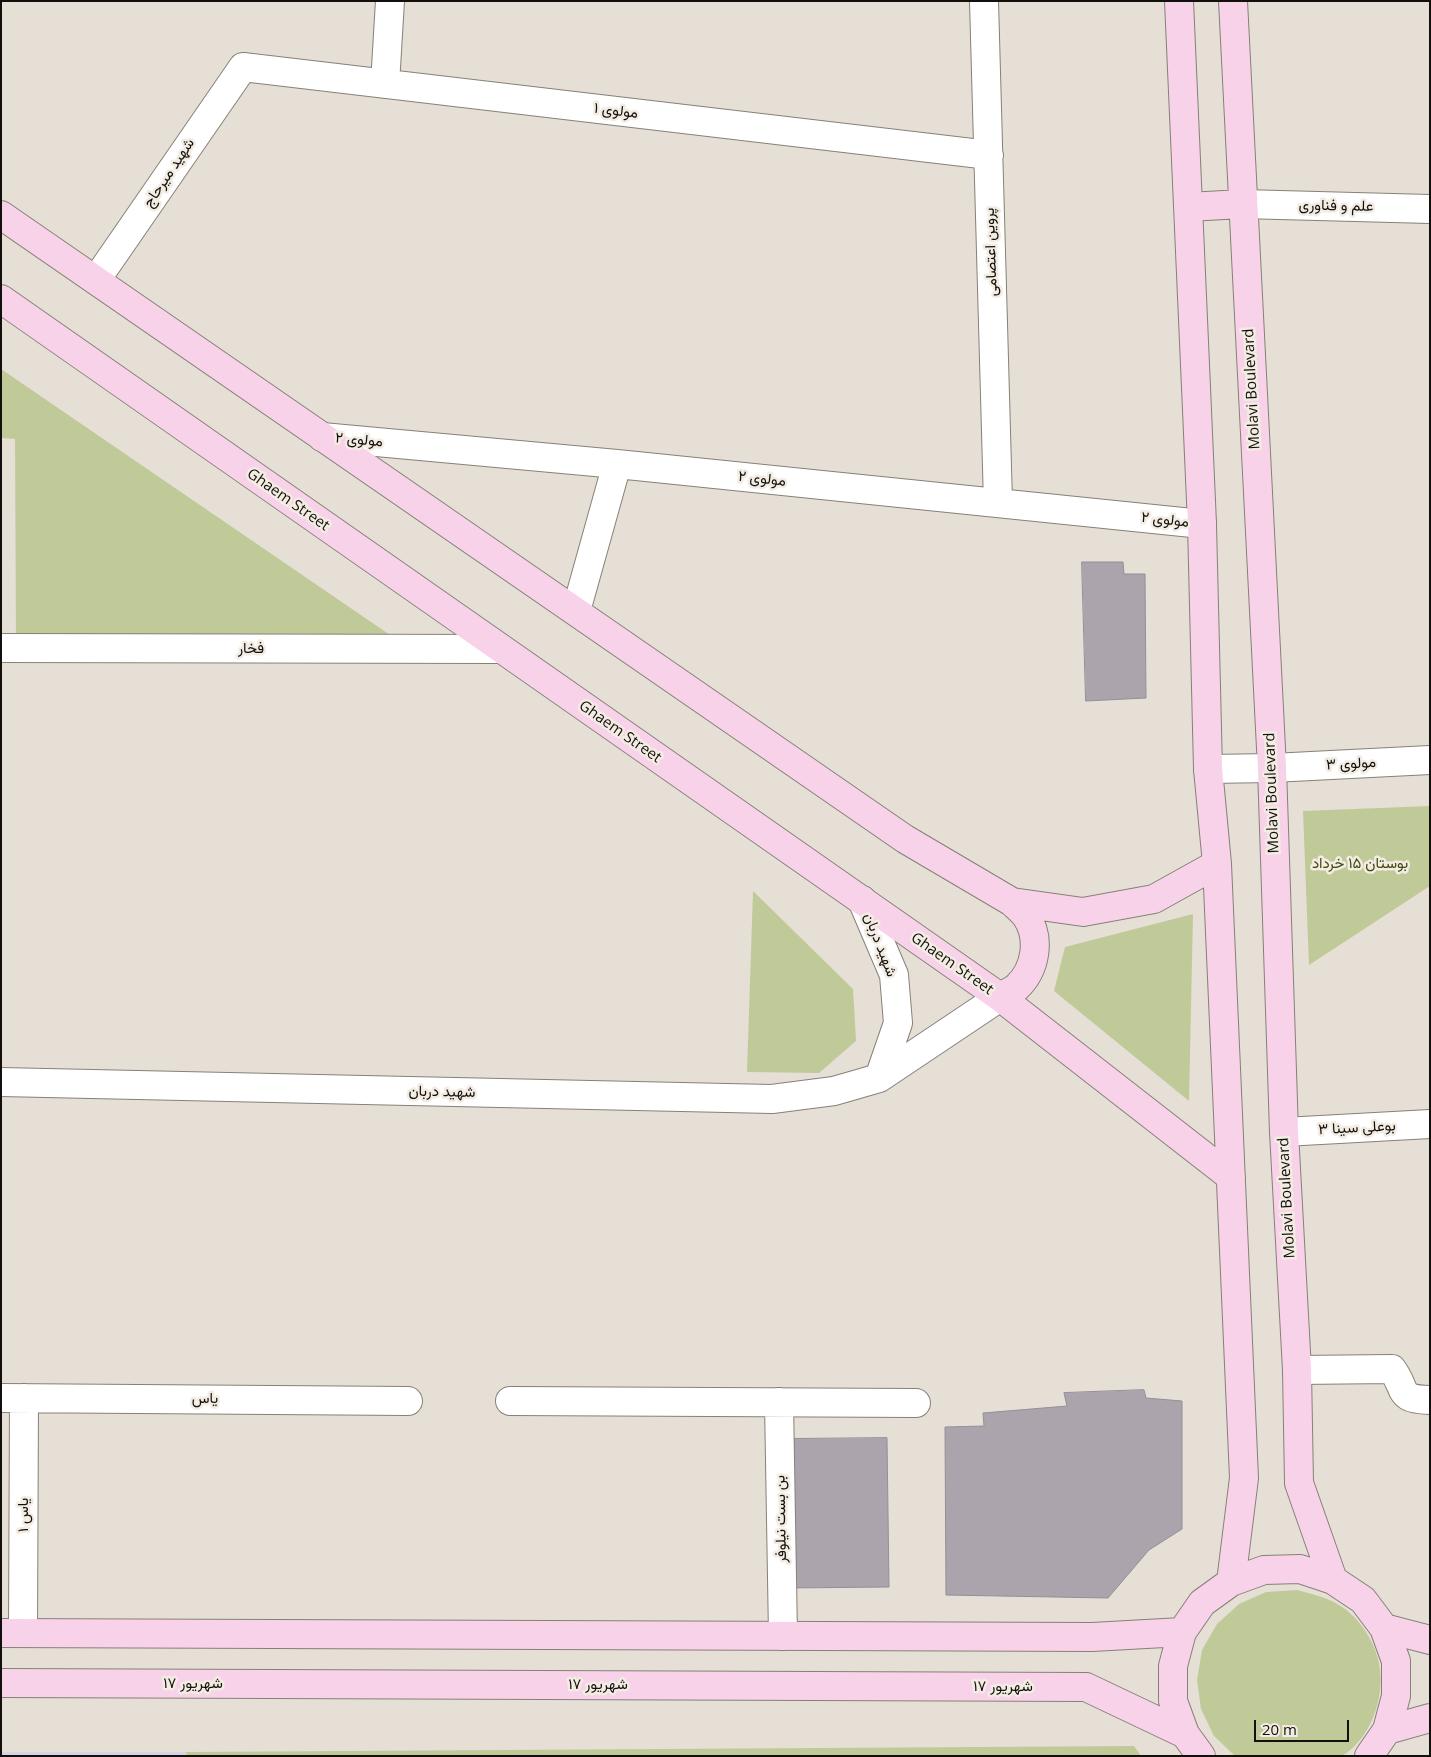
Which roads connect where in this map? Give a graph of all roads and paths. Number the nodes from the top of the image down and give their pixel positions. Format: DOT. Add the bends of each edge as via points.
graph roads {
  1 [pos="390,1"];
  2 [pos="984,1"];
  3 [pos="1178,1"];
  4 [pos="1233,1"];
  5 [pos="243,66"];
  6 [pos="385,84"];
  7 [pos="988,155"];
  8 [pos="1242,204"];
  9 [pos="1188,206"];
  10 [pos="1430,209"];
  11 [pos="1,215"];
  12 [pos="96,280"];
  13 [pos="1,299"];
  14 [pos="322,436"];
  15 [pos="617,464"];
  16 [pos="998,503"];
  17 [pos="1202,524"];
  18 [pos="576,611"];
  19 [pos="1,648"];
  20 [pos="501,650"];
  21 [pos="1430,760"];
  22 [pos="1272,768"];
  23 [pos="1208,769"];
  24 [pos="1217,864"];
  25 [pos="862,900"];
  26 [pos="1012,902"];
  27 [pos="1000,997"];
  28 [pos="880,1078"];
  29 [pos="1,1082"];
  30 [pos="1430,1124"];
  31 [pos="1284,1132"];
  32 [pos="1231,1177"];
  33 [pos="1297,1370"];
  34 [pos="13,1398"];
  35 [pos="1430,1400"];
  36 [pos="408,1401"];
  37 [pos="510,1401"];
  38 [pos="779,1402"];
  39 [pos="916,1403"];
  40 [pos="1334,1580"];
  41 [pos="1231,1582"];
  42 [pos="1384,1628"];
  43 [pos="1182,1632"];
  44 [pos="12,1633"];
  45 [pos="783,1636"];
  46 [pos="1430,1640"];
  47 [pos="1,1683"];
  48 [pos="1430,1718"];
  49 [pos="1387,1730"];
  50 [pos="1185,1734"];
  51 [pos="1201,1756"];
  52 [pos="1369,1756"];
  1 -- 6 [label="street"];
  2 -- 7 [label="street, پروین اعتصامی"];
  3 -- 9 [label="main road"];
  4 -- 8 [label="main road, Molavi Boulevard"];
  5 -- 6 [label="street, مولوی ۱"];
  5 -- 12 [label="street, شهید میرحاج"];
  6 -- 7 [label="street, مولوی ۱"];
  7 -- 16 [label="street, پروین اعتصامی"];
  8 -- 9 [label="main road"];
  8 -- 10 [label="street, علم و فناوری"];
  8 -- 22 [label="main road, Molavi Boulevard"];
  9 -- 17 [label="main road"];
  11 -- 12 [label="main road"];
  12 -- 14 [label="main road"];
  13 -- 20 [label="main road, Ghaem Street"];
  14 -- 15 [label="street, مولوی ۲"];
  14 -- 18 [label="main road"];
  15 -- 16 [label="street, مولوی ۲"];
  15 -- 18 [label="street"];
  16 -- 17 [label="street, مولوی ۲"];
  17 -- 23 [label="main road"];
  18 -- 26 [label="main road" via="905,838"];
  19 -- 20 [label="street, فخار"];
  20 -- 25 [label="main road, Ghaem Street"];
  21 -- 22 [label="street, مولوی ۳"];
  22 -- 23 [label="street, مولوی ۳"];
  22 -- 31 [label="main road, Molavi Boulevard"];
  23 -- 24 [label="main road"];
  24 -- 26 [label="main road" via="1154,899 1083,912"];
  24 -- 32 [label="main road"];
  25 -- 27 [label="main road, Ghaem Street"];
  25 -- 28 [label="street, شهید دربان" via="894,975 898,1023"];
  26 -- 27 [label="main road" via="1030,924 1035,953 1029,972 1017,987"];
  27 -- 28 [label="street, شهید دربان"];
  27 -- 32 [label="main road, Ghaem Street"];
  28 -- 29 [label="street, شهید دربان" via="834,1091 772,1099"];
  30 -- 31 [label="street, بوعلی سینا ۳"];
  31 -- 33 [label="main road, Molavi Boulevard"];
  32 -- 41 [label="main road" via="1244,1478"];
  33 -- 35 [label="street" via="1392,1369 1410,1399"];
  33 -- 40 [label="main road, Molavi Boulevard" via="1299,1483"];
  34 -- 36 [label="street, یاس"];
  34 -- 44 [label="street, یاس ۱"];
  37 -- 38 [label="street"];
  38 -- 39 [label="street"];
  38 -- 45 [label="street, بن بست نیلوفر"];
  40 -- 41 [label="main road" via="1300,1569 1264,1570"];
  40 -- 42 [label="main road" via="1362,1600"];
  41 -- 43 [label="main road" via="1202,1603"];
  42 -- 46 [label="main road"];
  42 -- 49 [label="main road" via="1396,1661 1396,1696"];
  43 -- 45 [label="main road" via="1092,1637"];
  43 -- 50 [label="main road" via="1173,1666 1173,1701"];
  44 -- 45 [label="main road"];
  47 -- 50 [label="main road, ۱۷ شهریور" via="1086,1687"];
  48 -- 49 [label="main road"];
  49 -- 52 [label="main road"];
  50 -- 51 [label="main road"];
}
